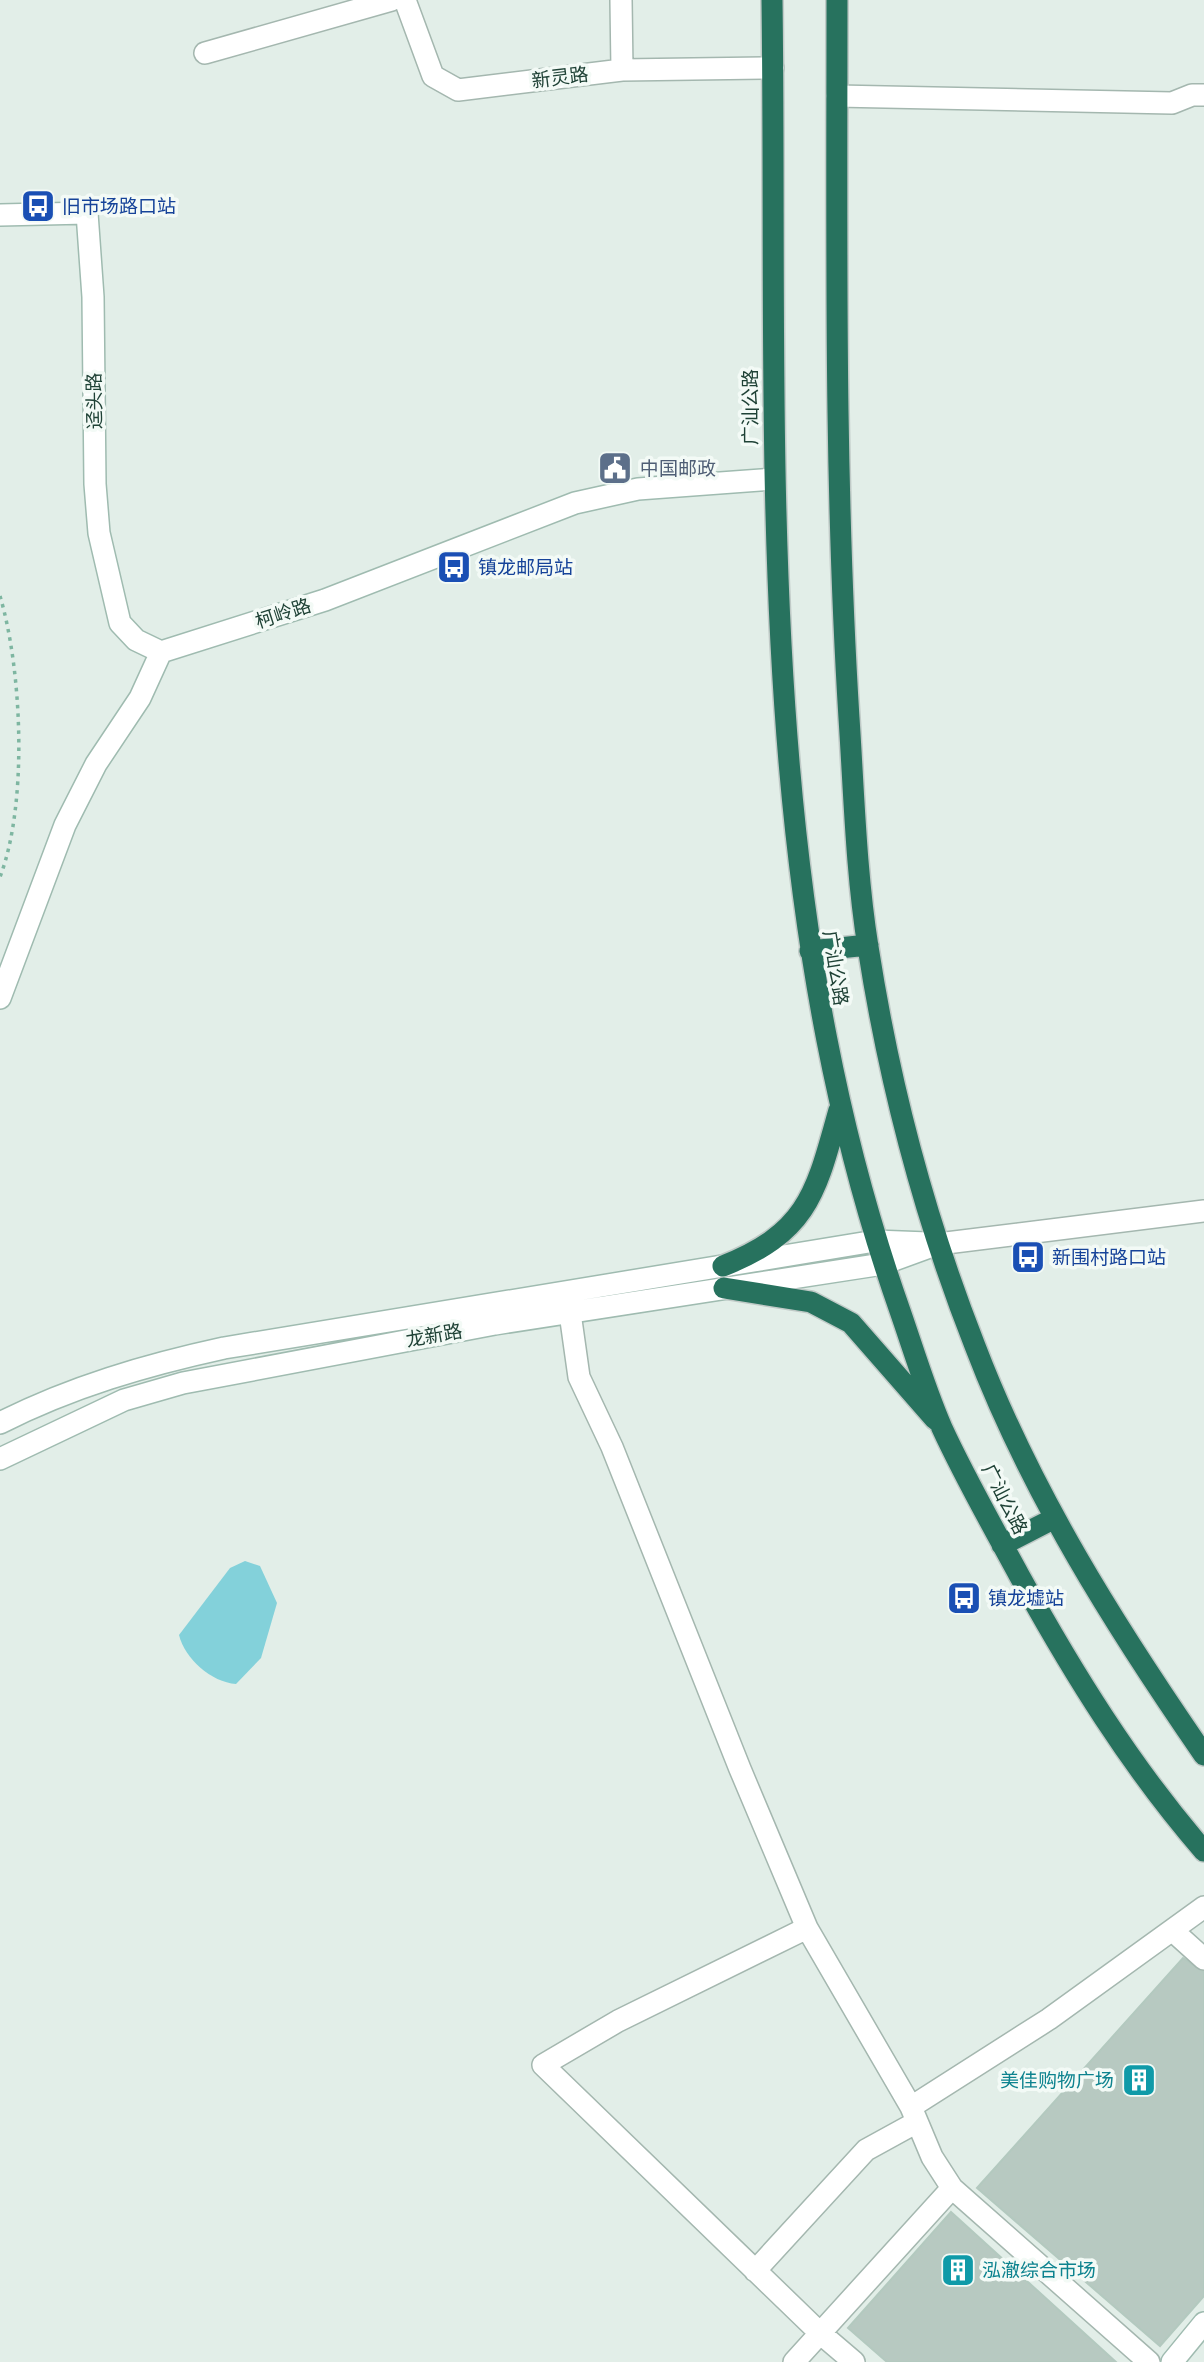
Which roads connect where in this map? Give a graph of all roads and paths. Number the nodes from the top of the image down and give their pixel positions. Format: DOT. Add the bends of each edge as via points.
graph roads {
  1 [pos="392,0"];
  2 [pos="405,0"];
  3 [pos="621,0"];
  4 [pos="772,0"];
  5 [pos="837,0"];
  6 [pos="205,54"];
  7 [pos="772,68"];
  8 [pos="622,70"];
  9 [pos="1204,95"];
  10 [pos="837,96"];
  11 [pos="0,215"];
  12 [pos="773,478"];
  13 [pos="0,596"];
  14 [pos="161,652"];
  15 [pos="0,877"];
  16 [pos="868,945"];
  17 [pos="810,951"];
  18 [pos="0,998"];
  19 [pos="840,1108"];
  20 [pos="1204,1211"];
  21 [pos="875,1241"];
  22 [pos="938,1244"];
  23 [pos="883,1264"];
  24 [pos="723,1266"];
  25 [pos="724,1288"];
  26 [pos="570,1313"];
  27 [pos="0,1423"];
  28 [pos="942,1427"];
  29 [pos="0,1459"];
  30 [pos="1055,1518"];
  31 [pos="1002,1545"];
  32 [pos="1202,1752"];
  33 [pos="1204,1851"];
  34 [pos="1204,1907"];
  35 [pos="807,1928"];
  36 [pos="1174,1931"];
  37 [pos="1204,1959"];
  38 [pos="914,2114"];
  39 [pos="952,2188"];
  40 [pos="755,2270"];
  41 [pos="1204,2323"];
  42 [pos="820,2333"];
  43 [pos="794,2362"];
  44 [pos="854,2362"];
  45 [pos="1149,2362"];
  46 [pos="1172,2362"];
  1 -- 6 [label="street"];
  2 -- 8 [label="street, 新灵路" via="433,76 458,90"];
  3 -- 8 [label="street"];
  4 -- 7 [label="highway, 广汕公路"];
  5 -- 10 [label="highway, 广汕公路"];
  7 -- 8 [label="street, 新灵路"];
  7 -- 12 [label="highway, 广汕公路"];
  9 -- 10 [label="street" via="1172,103"];
  10 -- 16 [label="highway, 广汕公路" via="841,587"];
  11 -- 14 [label="street, 迳头路" via="86,213 93,297 99,533 120,623 136,640"];
  12 -- 14 [label="street, 柯岭路" via="638,489 575,503 325,600"];
  12 -- 17 [label="highway, 广汕公路" via="776,606 792,819"];
  13 -- 15 [label="path" via="10,631 17,704 16,792"];
  14 -- 18 [label="street" via="140,698 96,764 65,825"];
  16 -- 17 [label="highway"];
  16 -- 22 [label="highway, 广汕公路" via="902,1110"];
  17 -- 19 [label="highway, 广汕公路"];
  19 -- 21 [label="highway, 广汕公路"];
  19 -- 24 [label="highway" via="814,1196 800,1215 769,1244"];
  20 -- 22 [label="street"];
  21 -- 22 [label="street, 龙新路"];
  21 -- 23 [label="highway, 广汕公路"];
  21 -- 24 [label="street, 龙新路"];
  22 -- 23 [label="street, 龙新路"];
  22 -- 30 [label="highway, 广汕公路" via="976,1351"];
  23 -- 25 [label="street, 龙新路"];
  23 -- 28 [label="highway, 广汕公路"];
  24 -- 27 [label="street, 龙新路" via="174,1359 75,1389"];
  25 -- 26 [label="street, 龙新路"];
  25 -- 28 [label="highway" via="811,1302 851,1323"];
  26 -- 29 [label="street, 龙新路" via="183,1383 124,1400"];
  26 -- 35 [label="street" via="579,1377 612,1447"];
  28 -- 31 [label="highway, 广汕公路"];
  30 -- 31 [label="highway"];
  30 -- 32 [label="highway, 广汕公路" via="1131,1648"];
  31 -- 33 [label="highway, 广汕公路" via="1117,1739"];
  34 -- 36 [label="street"];
  35 -- 38 [label="street"];
  35 -- 40 [label="street" via="618,2021 543,2066"];
  36 -- 37 [label="street"];
  36 -- 38 [label="street"];
  38 -- 39 [label="street" via="932,2157"];
  38 -- 40 [label="street" via="866,2150"];
  39 -- 42 [label="street"];
  39 -- 45 [label="street"];
  40 -- 42 [label="street"];
  41 -- 46 [label="street"];
  42 -- 43 [label="street"];
  42 -- 44 [label="street"];
}
